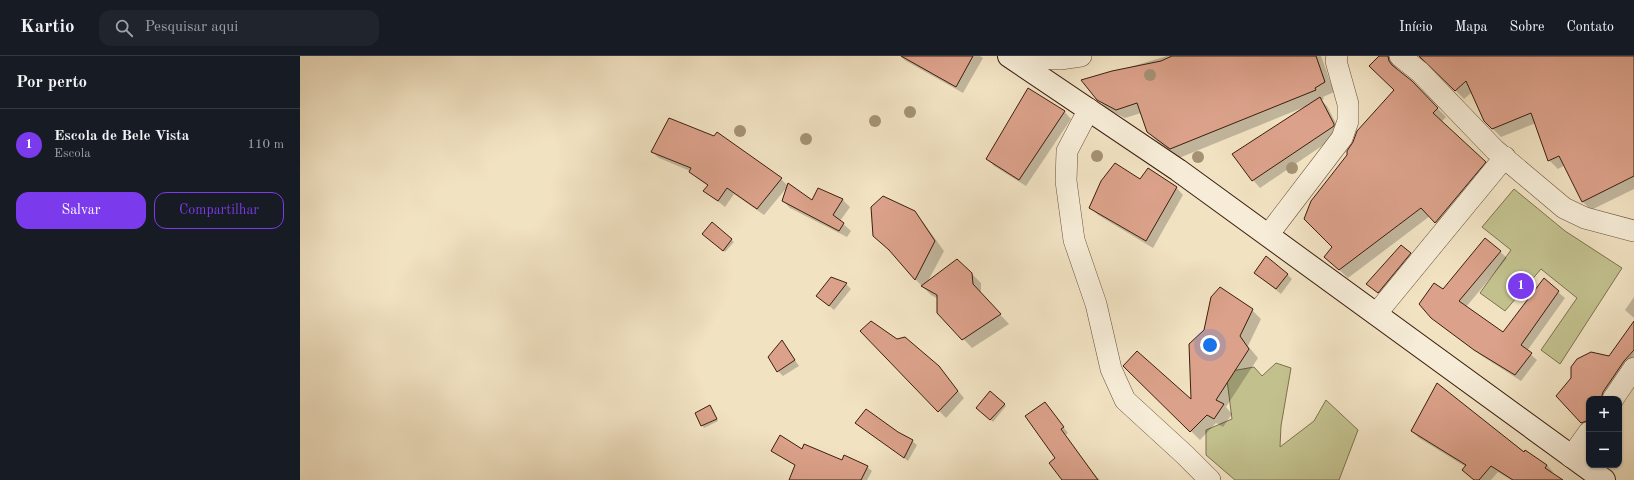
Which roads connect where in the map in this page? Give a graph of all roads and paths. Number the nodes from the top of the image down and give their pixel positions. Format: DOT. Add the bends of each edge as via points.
graph roads {
  1 [pos="1081,56"];
  2 [pos="1337,56"];
  3 [pos="1400,56"];
  4 [pos="1010,57"];
  5 [pos="1089,109"];
  6 [pos="1505,157"];
  7 [pos="1634,231"];
  8 [pos="1268,235"];
  9 [pos="1376,314"];
  10 [pos="1634,368"];
  11 [pos="1622,395"];
  12 [pos="1586,436"];
  13 [pos="1571,457"];
  14 [pos="1210,480"];
  15 [pos="1604,480"];
  1 -- 4 [label="street" via="1060,59"];
  2 -- 8 [label="street" via="1336,61 1348,104 1348,121 1342,138"];
  3 -- 6 [label="street" via="1420,72 1495,150"];
  4 -- 5 [label="main road"];
  5 -- 8 [label="main road"];
  5 -- 14 [label="street" via="1067,151 1066,181 1074,240 1096,304 1111,369 1125,400"];
  6 -- 7 [label="street" via="1564,208 1585,218"];
  6 -- 9 [label="street"];
  8 -- 9 [label="main road"];
  9 -- 13 [label="main road"];
  10 -- 11 [label="street"];
  12 -- 13 [label="street"];
  13 -- 15 [label="main road"];
}
